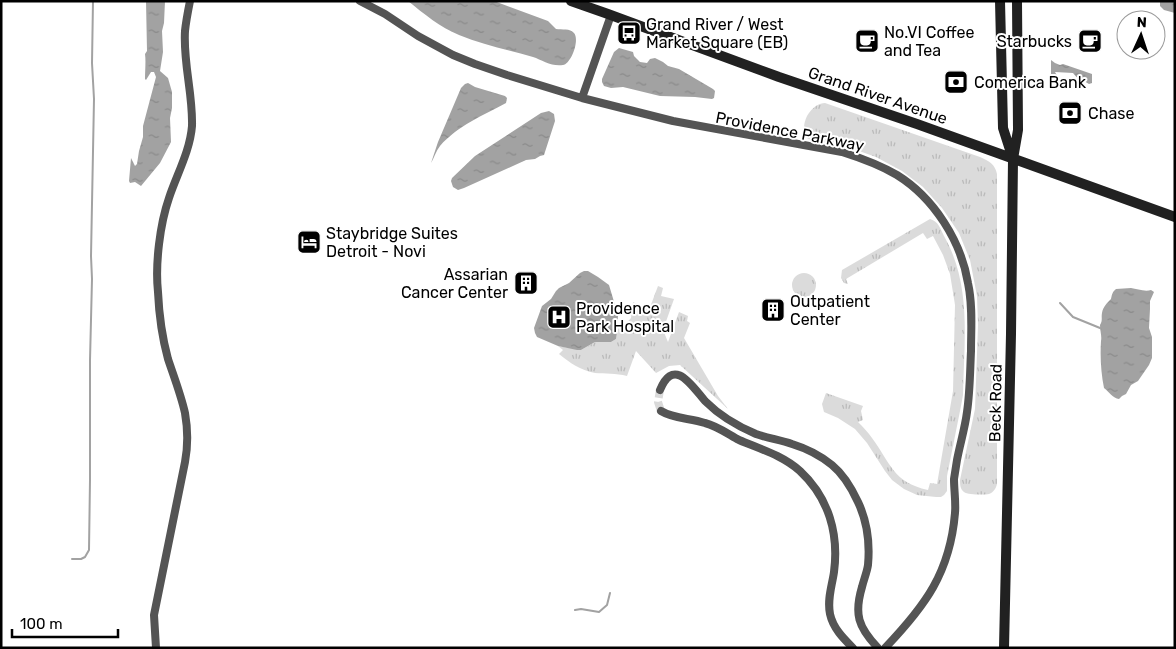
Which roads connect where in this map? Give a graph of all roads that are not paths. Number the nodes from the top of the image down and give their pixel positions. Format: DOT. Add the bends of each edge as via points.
graph roads {
  1 [pos="190,1"];
  2 [pos="360,1"];
  3 [pos="571,1"];
  4 [pos="1000,1"];
  5 [pos="1017,1"];
  6 [pos="611,15"];
  7 [pos="582,98"];
  8 [pos="1013,160"];
  9 [pos="1175,217"];
  10 [pos="660,390"];
  11 [pos="661,411"];
  12 [pos="156,648"];
  13 [pos="853,648"];
  14 [pos="878,648"];
  15 [pos="885,648"];
  16 [pos="1004,648"];
  1 -- 12 [label="street" via="185,42 192,127 161,229 157,289 168,357 185,414 188,447 154,614"];
  2 -- 7 [label="street, Providence Parkway" via="427,41 475,64"];
  3 -- 6 [label="main road, Grand River Avenue"];
  4 -- 8 [label="main road, Beck Road" via="1003,128"];
  5 -- 8 [label="main road, Beck Road" via="1018,130"];
  6 -- 7 [label="street"];
  6 -- 8 [label="main road, Grand River Avenue"];
  7 -- 15 [label="street, Providence Parkway" via="673,122 842,152 873,162 910,185 933,208 954,239 968,283 971,321 970,394 954,478 952,535 935,586 909,623"];
  8 -- 9 [label="main road, Grand River Avenue"];
  8 -- 16 [label="main road, Beck Road"];
  10 -- 14 [label="street" via="669,376 680,375 709,405 739,426 808,450 841,474 866,523 868,566 858,613 863,630"];
  11 -- 13 [label="street" via="705,423 777,456 810,482 829,514 834,535 836,557 829,593 830,614 840,635"];
}
